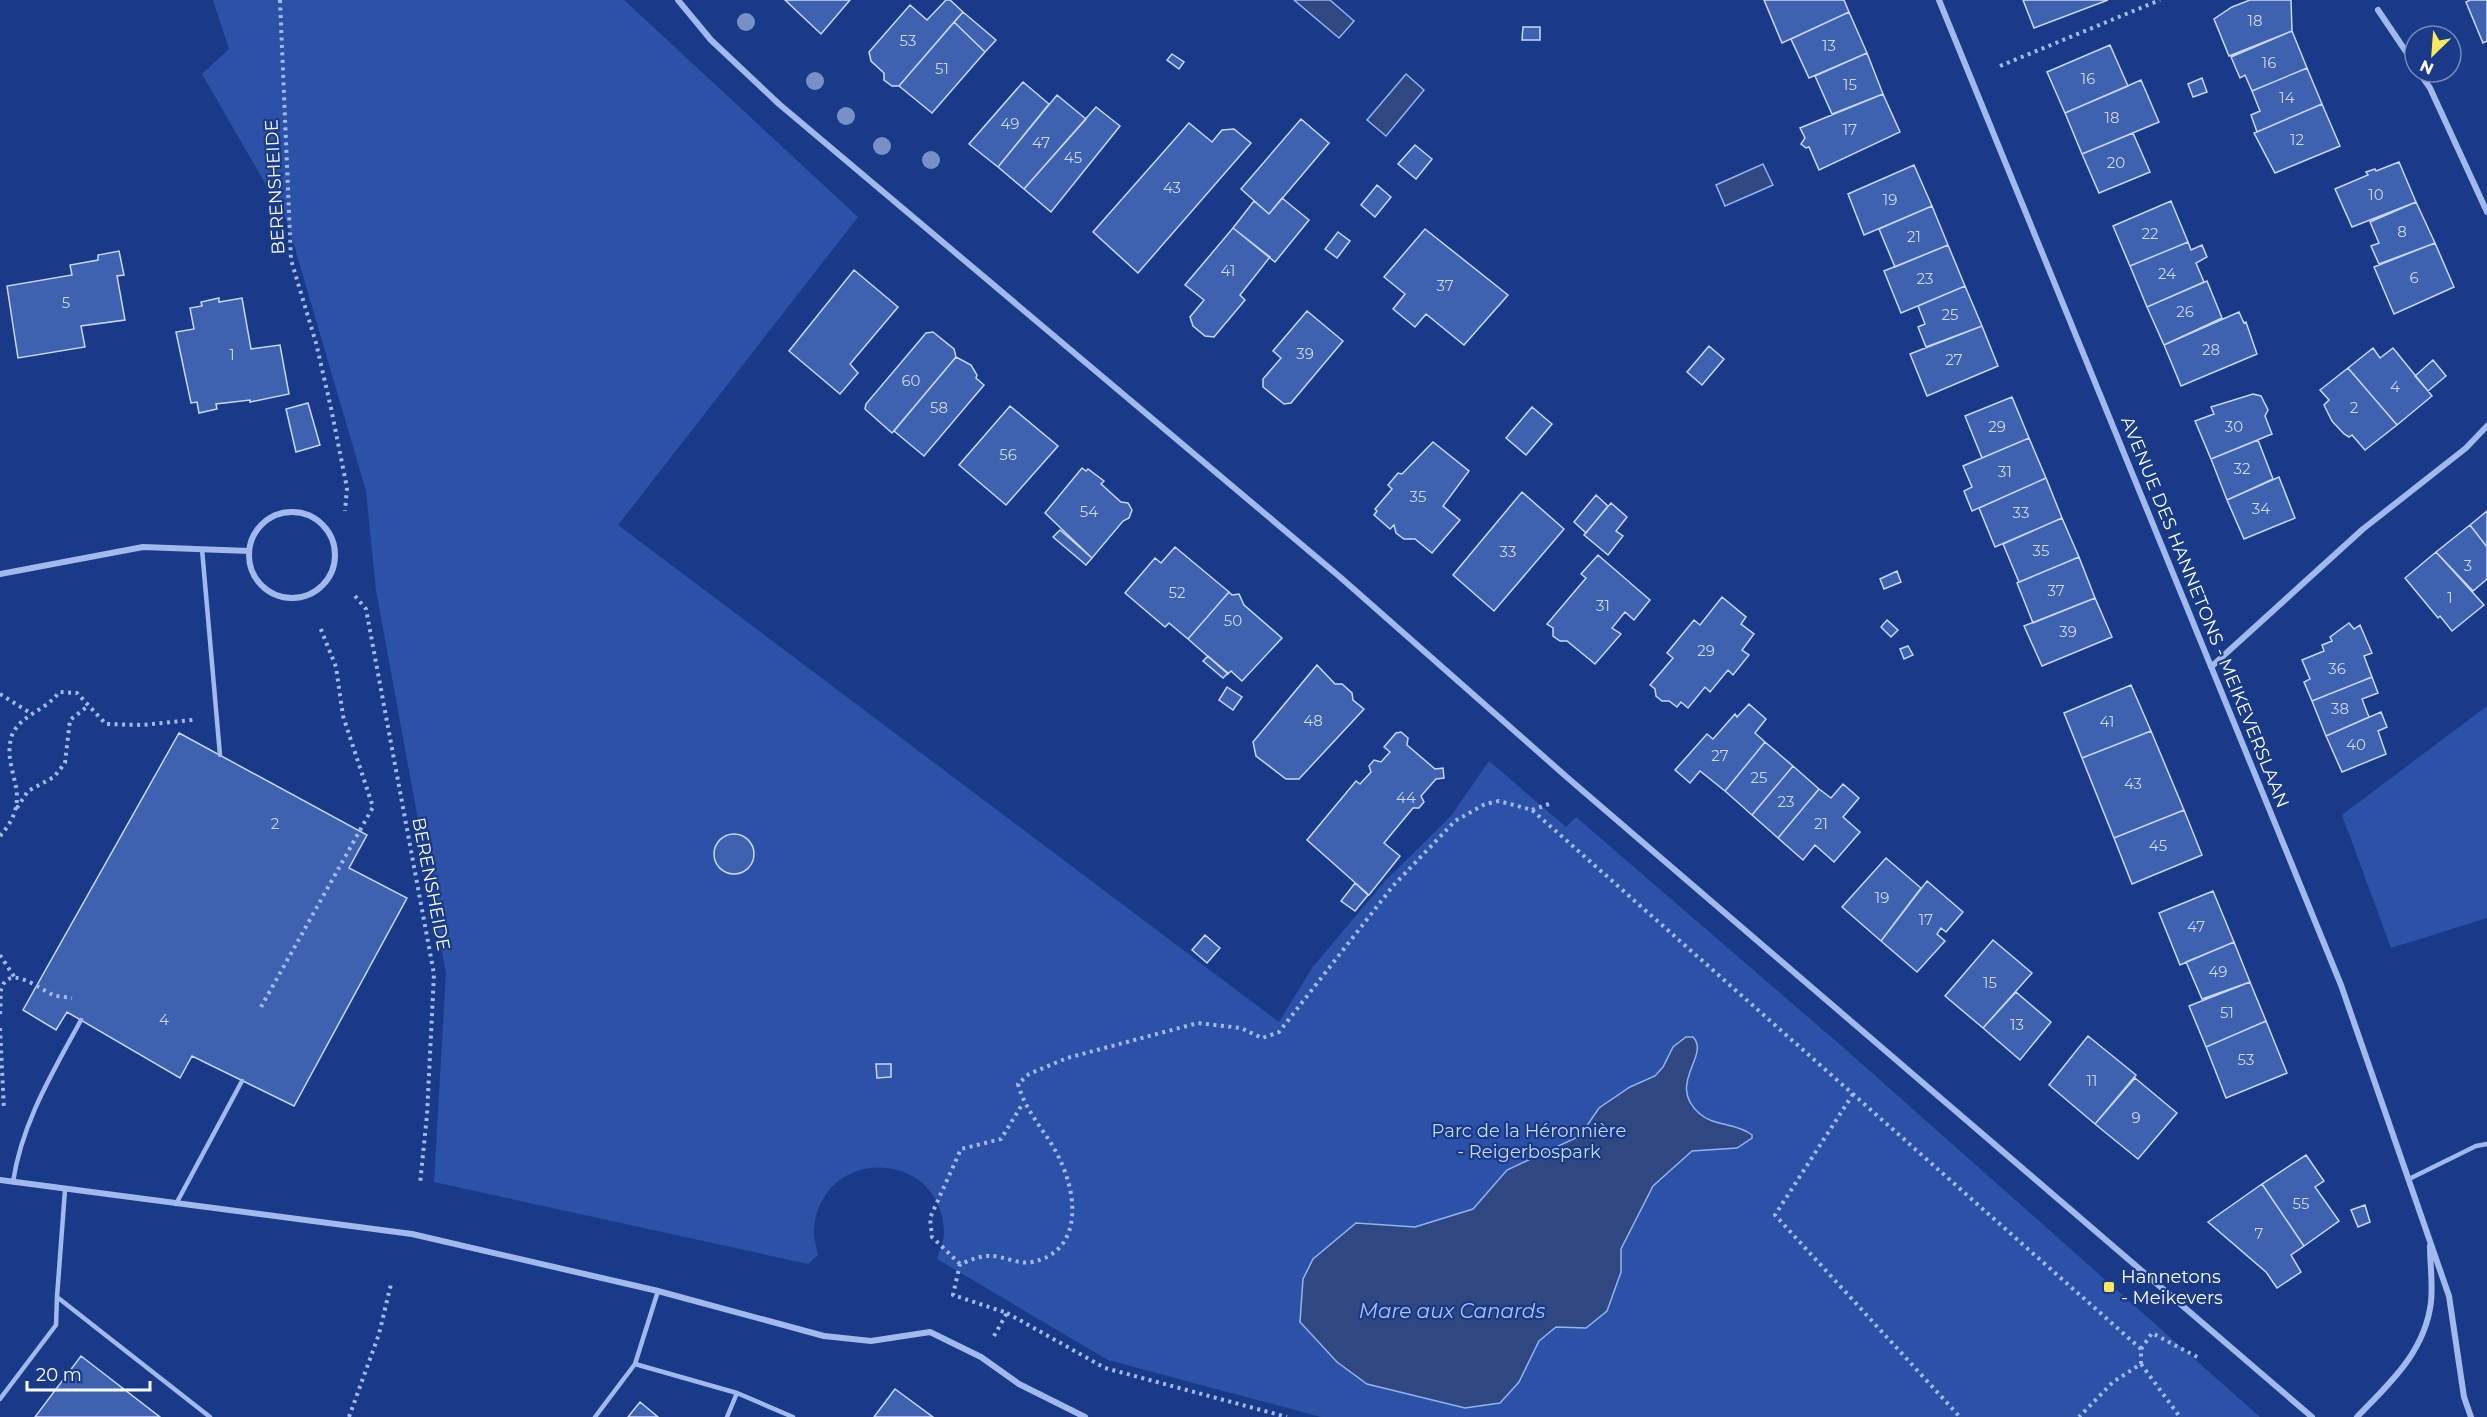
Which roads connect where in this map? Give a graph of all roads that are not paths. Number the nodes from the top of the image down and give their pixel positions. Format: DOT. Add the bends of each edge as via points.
graph roads {
  1 [pos="678,0"];
  2 [pos="1939,0"];
  3 [pos="2378,10"];
  4 [pos="2403,47"];
  5 [pos="2428,84"];
  6 [pos="2487,212"];
  7 [pos="2487,426"];
  8 [pos="202,549"];
  9 [pos="249,551"];
  10 [pos="0,574"];
  11 [pos="2211,667"];
  12 [pos="220,755"];
  13 [pos="81,1020"];
  14 [pos="242,1081"];
  15 [pos="2487,1144"];
  16 [pos="2409,1179"];
  17 [pos="0,1180"];
  18 [pos="12,1182"];
  19 [pos="65,1190"];
  20 [pos="176,1204"];
  21 [pos="2430,1240"];
  22 [pos="658,1291"];
  23 [pos="57,1297"];
  24 [pos="635,1364"];
  25 [pos="737,1393"];
  26 [pos="0,1399"];
  27 [pos="210,1417"];
  28 [pos="595,1417"];
  29 [pos="727,1417"];
  30 [pos="794,1417"];
  31 [pos="1085,1417"];
  32 [pos="2312,1417"];
  33 [pos="2357,1417"];
  34 [pos="2471,1417"];
  1 -- 32 [label="street" via="711,40 779,104 1340,577"];
  2 -- 11 [label="street, AVENUE DES HANNETONS - MEIKEVERSLAAN"];
  3 -- 4 [label="street"];
  5 -- 6 [label="street"];
  7 -- 11 [label="street" via="2466,448 2363,529"];
  8 -- 9 [label="street"];
  8 -- 10 [label="street" via="143,547"];
  8 -- 12 [label="lane"];
  9 -- 9 [label="street" via="252,569 261,585 276,595 295,598 312,593 327,582 336,561 333,538 321,524 298,512 275,514 257,529"];
  11 -- 16 [label="street, AVENUE DES HANNETONS - MEIKEVERSLAAN" via="2340,985"];
  13 -- 18 [label="lane" via="31,1116 16,1157"];
  14 -- 20 [label="lane"];
  15 -- 16 [label="lane"];
  16 -- 21 [label="street, AVENUE DES HANNETONS - MEIKEVERSLAAN"];
  17 -- 18 [label="street"];
  18 -- 19 [label="street"];
  19 -- 20 [label="street"];
  19 -- 23 [label="lane"];
  20 -- 22 [label="street" via="412,1234"];
  21 -- 33 [label="street, AVENUE DES HANNETONS - MEIKEVERSLAAN" via="2431,1302 2423,1335 2398,1377"];
  21 -- 34 [label="street, AVENUE DES HANNETONS - MEIKEVERSLAAN" via="2449,1296 2464,1397"];
  22 -- 24 [label="lane"];
  22 -- 31 [label="street" via="824,1336 872,1341 930,1332"];
  23 -- 26 [label="lane" via="57,1325"];
  23 -- 27 [label="lane"];
  24 -- 25 [label="lane"];
  24 -- 28 [label="lane"];
  25 -- 29 [label="lane"];
  25 -- 30 [label="lane"];
}
